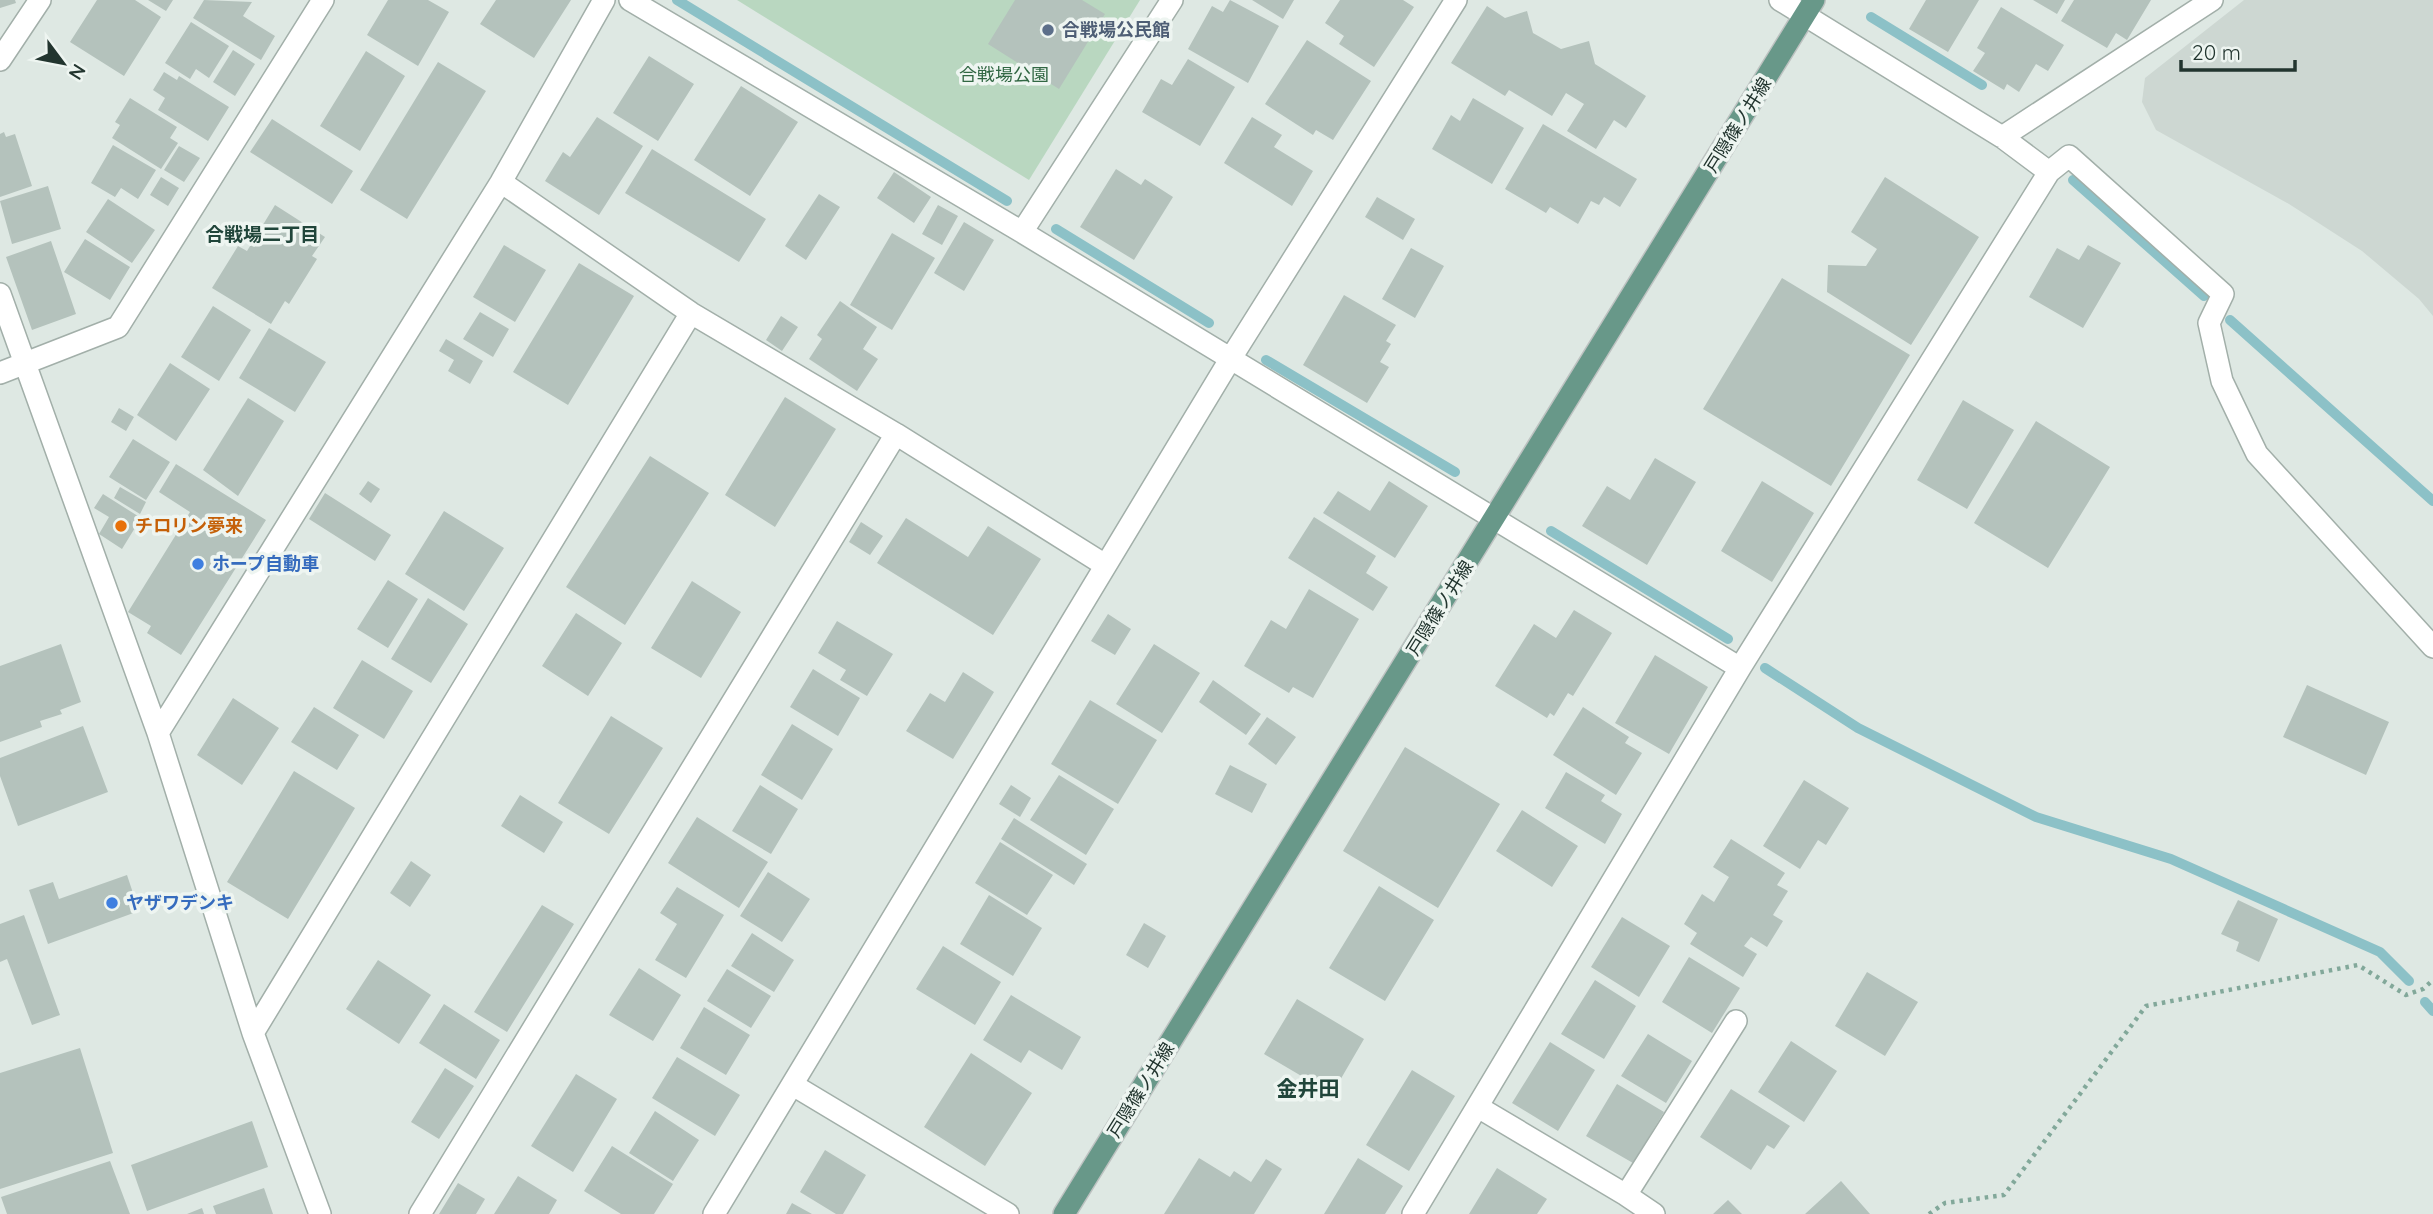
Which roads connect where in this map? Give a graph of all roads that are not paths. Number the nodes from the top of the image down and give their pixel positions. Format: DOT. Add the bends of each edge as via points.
graph roads {
  1 [pos="40,0"];
  2 [pos="323,0"];
  3 [pos="604,0"];
  4 [pos="630,0"];
  5 [pos="1172,0"];
  6 [pos="1456,0"];
  7 [pos="1780,0"];
  8 [pos="2212,0"];
  9 [pos="1809,8"];
  10 [pos="0,60"];
  11 [pos="2002,137"];
  12 [pos="2049,172"];
  13 [pos="501,182"];
  14 [pos="1022,232"];
  15 [pos="0,294"];
  16 [pos="691,313"];
  17 [pos="1231,359"];
  18 [pos="25,365"];
  19 [pos="0,373"];
  20 [pos="896,434"];
  21 [pos="1495,519"];
  22 [pos="1105,565"];
  23 [pos="2433,647"];
  24 [pos="1740,668"];
  25 [pos="158,733"];
  26 [pos="1736,1021"];
  27 [pos="253,1033"];
  28 [pos="793,1085"];
  29 [pos="1478,1107"];
  30 [pos="1626,1195"];
  31 [pos="320,1214"];
  32 [pos="420,1214"];
  33 [pos="714,1214"];
  34 [pos="1008,1214"];
  35 [pos="1064,1214"];
  36 [pos="1413,1214"];
  37 [pos="1654,1214"];
  1 -- 10 [label="street"];
  2 -- 18 [label="street" via="118,327"];
  3 -- 13 [label="street"];
  4 -- 14 [label="street"];
  5 -- 14 [label="street"];
  6 -- 17 [label="street"];
  7 -- 9 [label="street"];
  8 -- 11 [label="street"];
  9 -- 11 [label="street"];
  9 -- 21 [label="main road, 戸隠篠ノ井線"];
  11 -- 12 [label="street"];
  12 -- 23 [label="street" via="2069,156 2223,294 2209,323 2222,381 2257,454"];
  12 -- 24 [label="street"];
  13 -- 16 [label="street"];
  13 -- 25 [label="street"];
  14 -- 17 [label="street"];
  15 -- 18 [label="street"];
  16 -- 20 [label="street"];
  16 -- 27 [label="street"];
  17 -- 21 [label="street"];
  17 -- 22 [label="street"];
  18 -- 19 [label="street"];
  18 -- 25 [label="street"];
  20 -- 22 [label="street"];
  20 -- 32 [label="street"];
  21 -- 24 [label="street"];
  21 -- 35 [label="main road, 戸隠篠ノ井線"];
  22 -- 28 [label="street"];
  24 -- 29 [label="street"];
  25 -- 27 [label="street"];
  26 -- 30 [label="street"];
  27 -- 31 [label="street"];
  28 -- 33 [label="street"];
  28 -- 34 [label="street"];
  29 -- 30 [label="street"];
  29 -- 36 [label="street"];
  30 -- 37 [label="street"];
}
